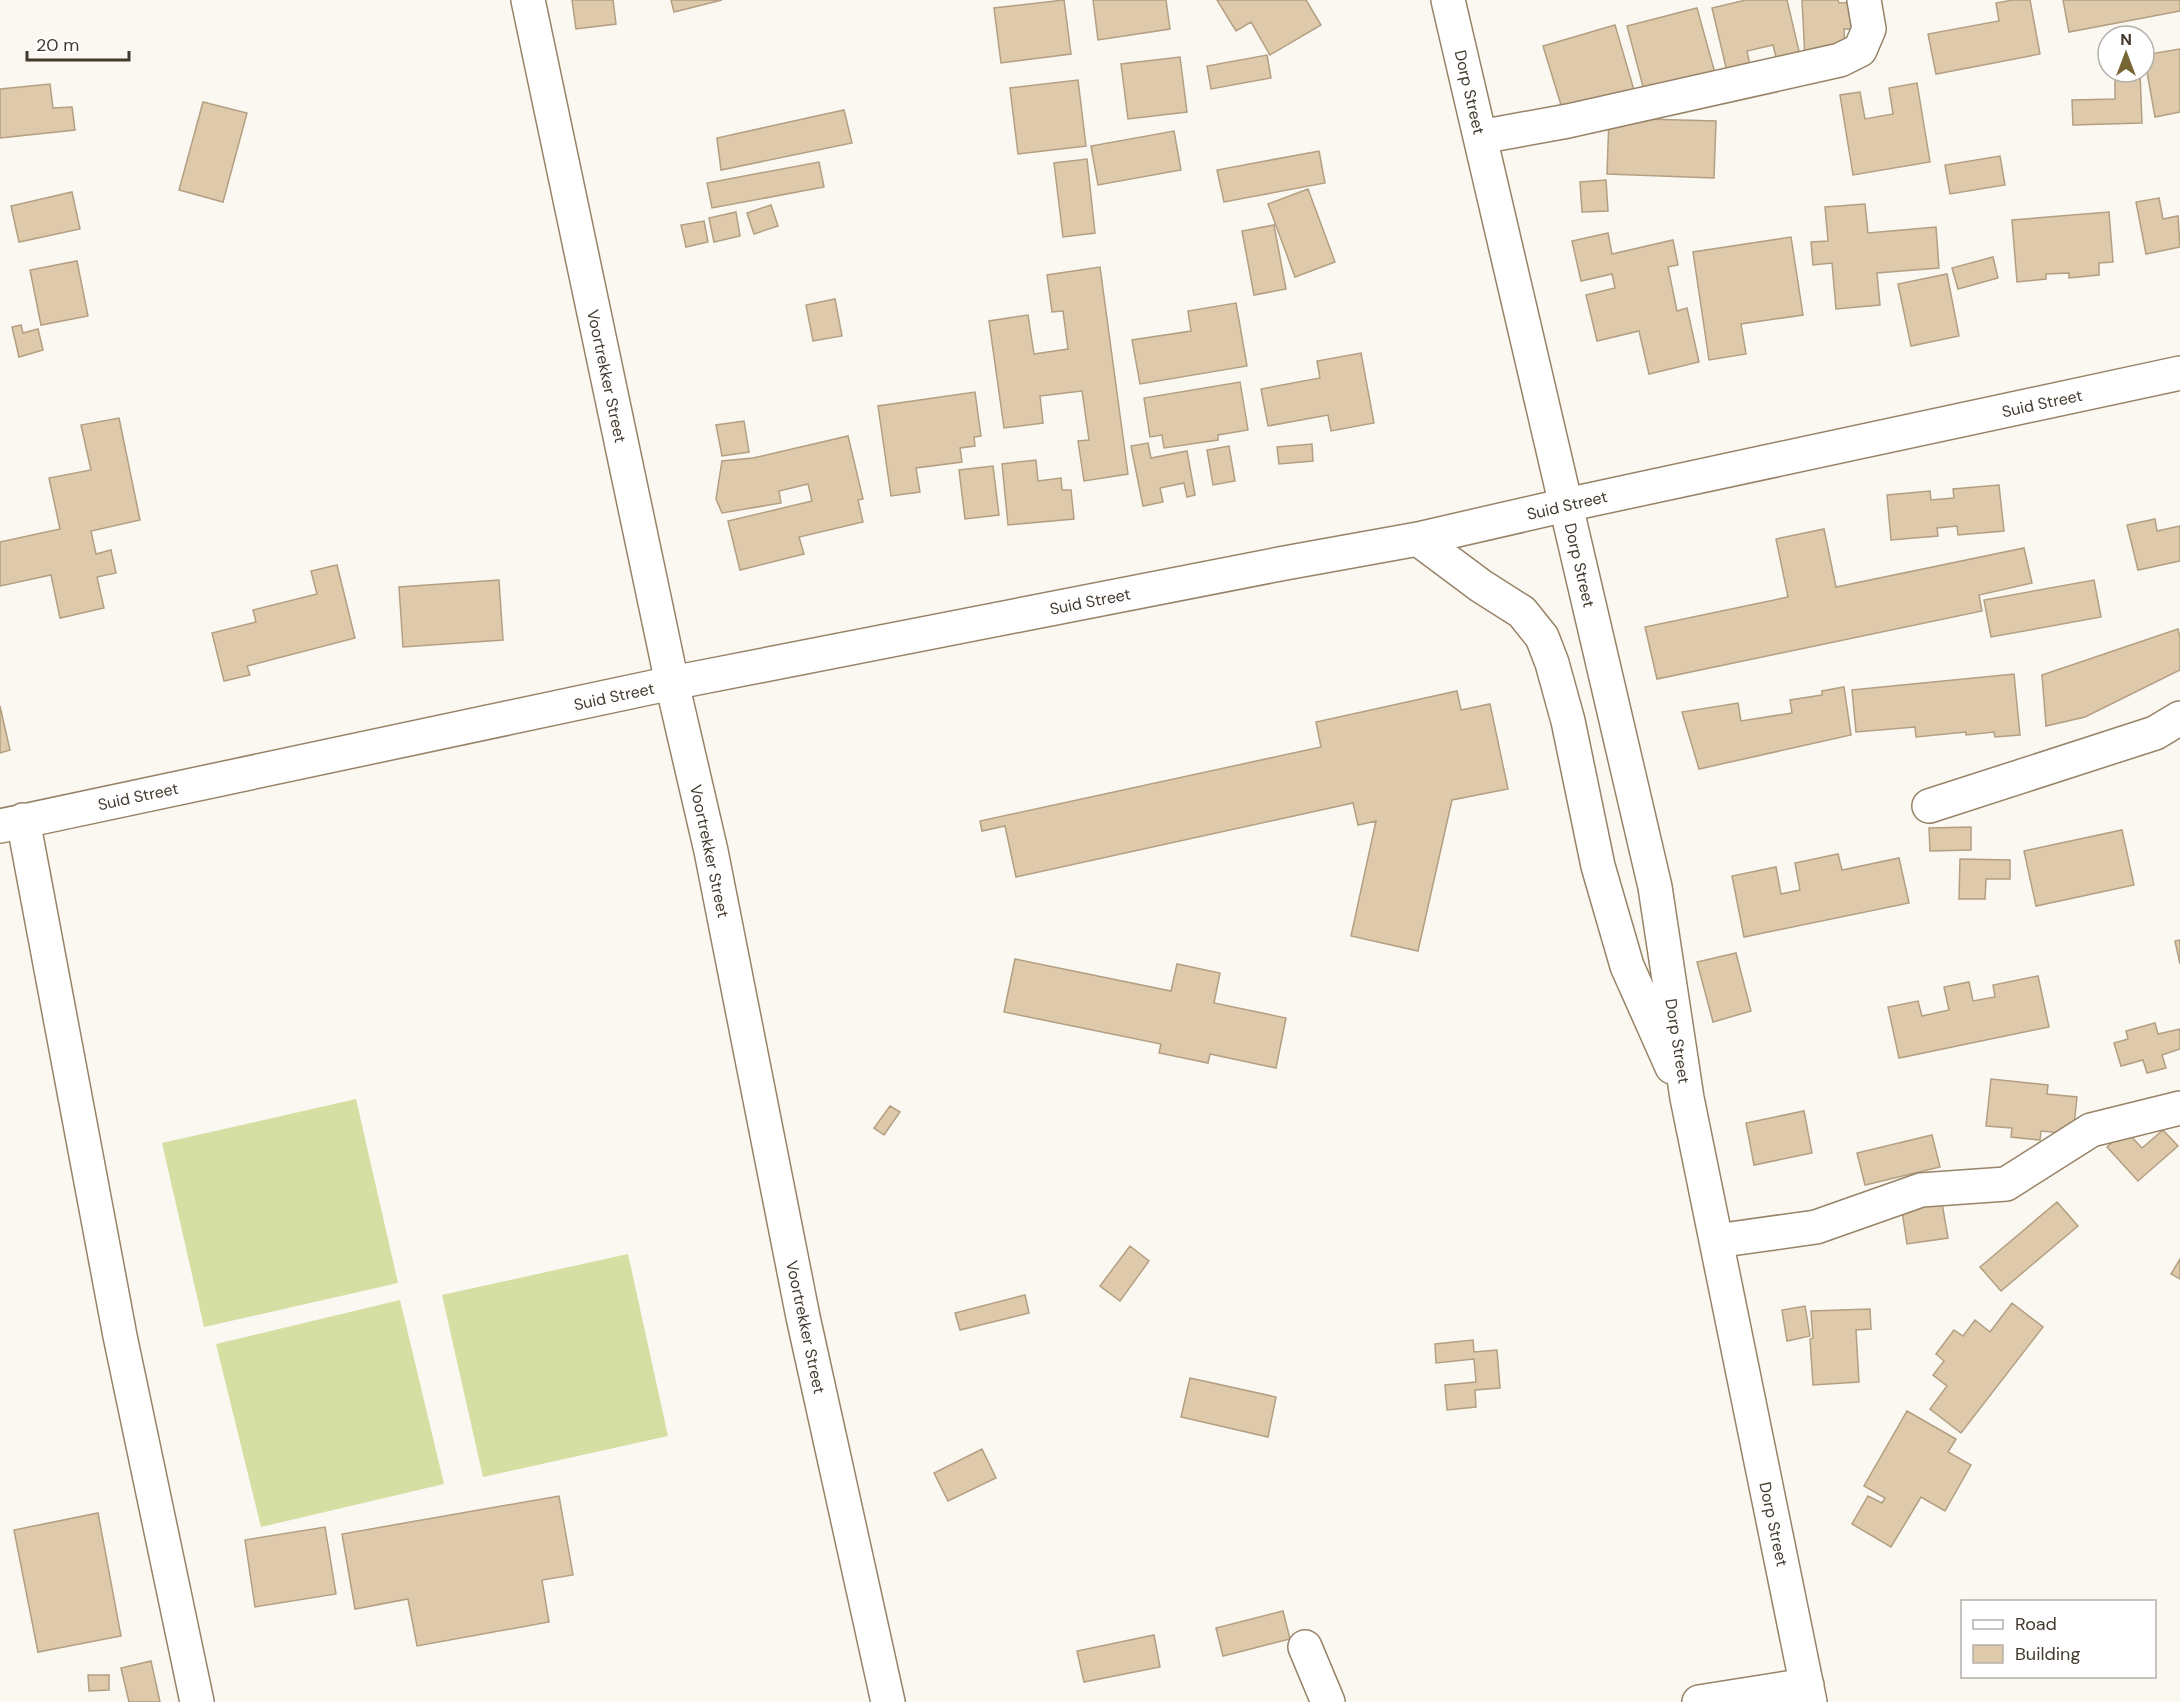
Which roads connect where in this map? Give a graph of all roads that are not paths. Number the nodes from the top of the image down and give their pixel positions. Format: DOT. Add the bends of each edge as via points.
graph roads {
  1 [pos="528,0"];
  2 [pos="1448,0"];
  3 [pos="1864,0"];
  4 [pos="1480,137"];
  5 [pos="2180,373"];
  6 [pos="1566,505"];
  7 [pos="1418,539"];
  8 [pos="672,683"];
  9 [pos="2180,718"];
  10 [pos="1929,806"];
  11 [pos="11,823"];
  12 [pos="1687,1098"];
  13 [pos="2180,1108"];
  14 [pos="1716,1242"];
  15 [pos="1305,1647"];
  16 [pos="1808,1693"];
  17 [pos="197,1702"];
  18 [pos="888,1702"];
  19 [pos="1328,1702"];
  20 [pos="1699,1702"];
  1 -- 8 [label="street, Voortrekker Street"];
  2 -- 4 [label="street, Dorp Street"];
  3 -- 4 [label="street" via="1869,29 1860,50 1840,60"];
  4 -- 6 [label="street, Dorp Street"];
  5 -- 6 [label="street, Suid Street"];
  6 -- 7 [label="street, Suid Street"];
  6 -- 12 [label="street, Dorp Street" via="1655,887"];
  7 -- 8 [label="street, Suid Street"];
  7 -- 12 [label="street, Dorp Street" via="1522,612 1542,637 1568,721 1598,866 1628,966"];
  8 -- 11 [label="street, Suid Street"];
  8 -- 18 [label="street, Voortrekker Street" via="711,851 803,1317"];
  9 -- 10 [label="street" via="2155,734"];
  11 -- 17 [label="street"];
  12 -- 14 [label="street, Dorp Street"];
  13 -- 14 [label="street" via="2091,1130 2006,1184 1921,1190 1816,1227"];
  14 -- 16 [label="street, Dorp Street"];
  15 -- 19 [label="street"];
  16 -- 20 [label="street"];
}
